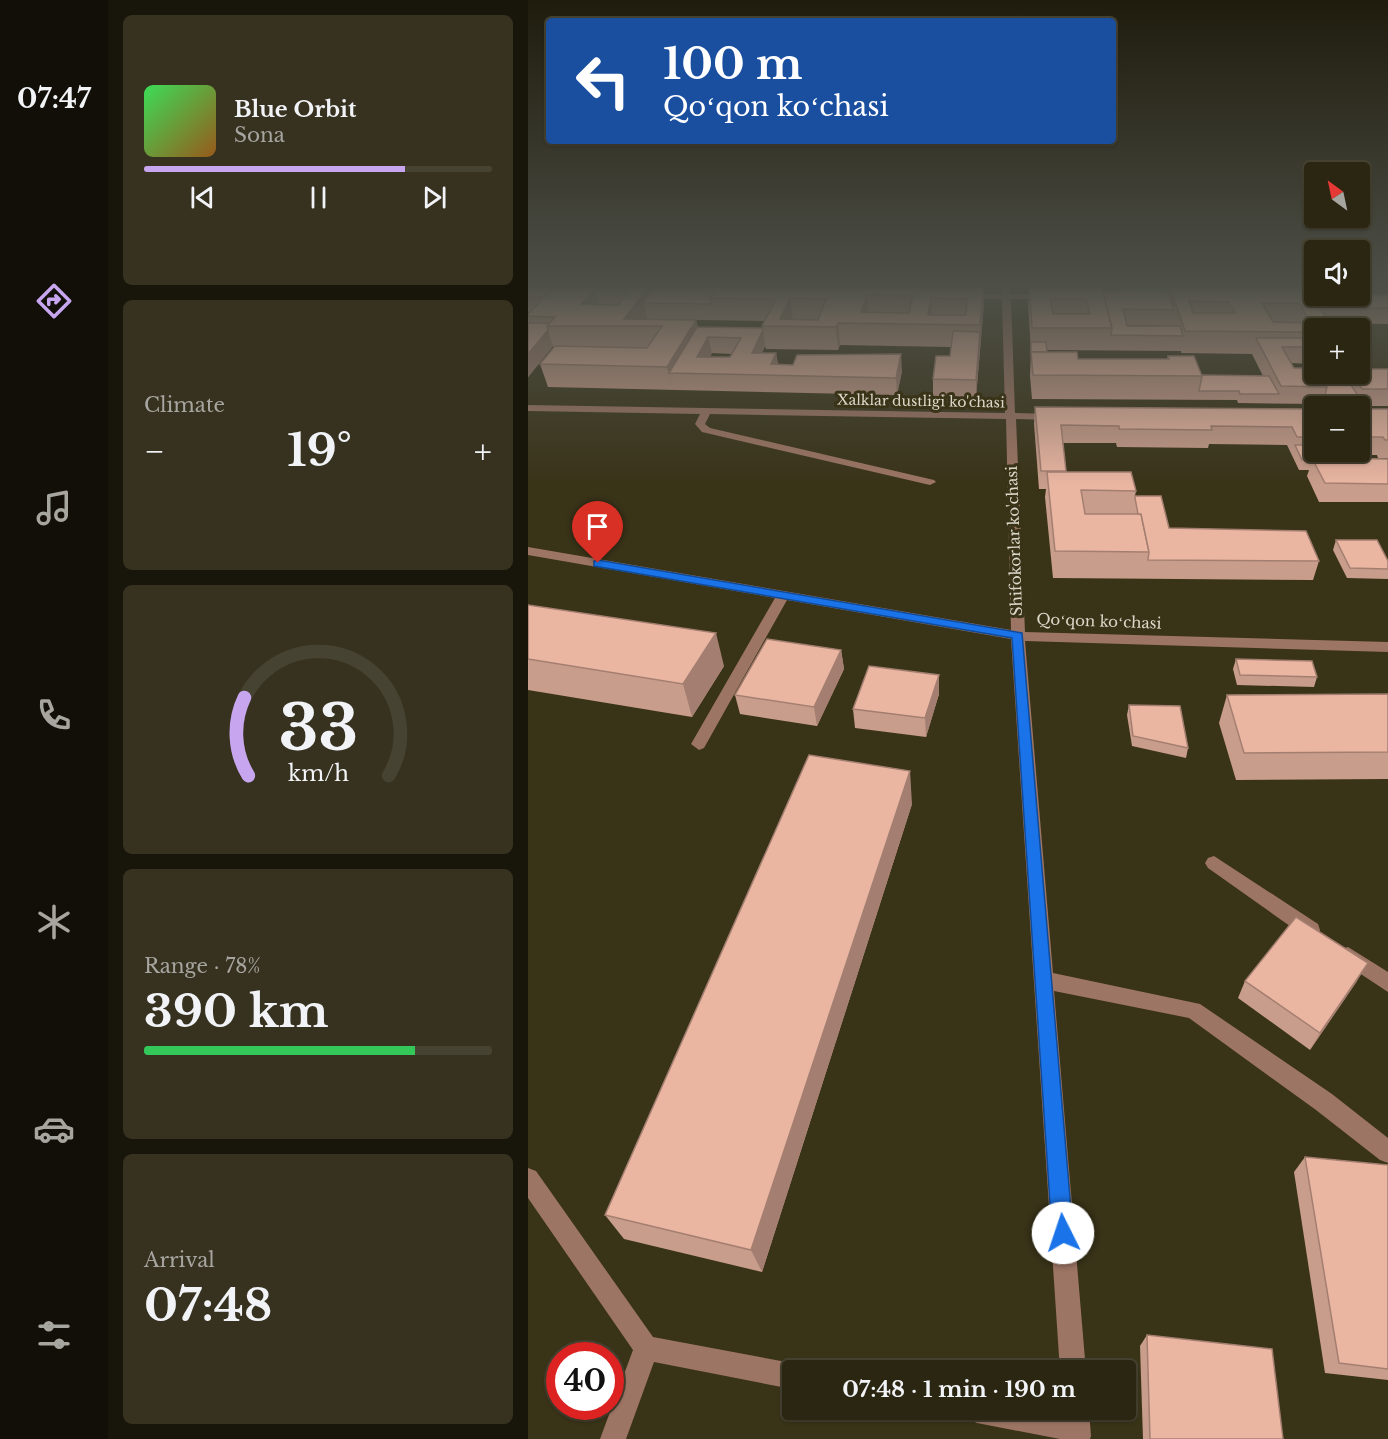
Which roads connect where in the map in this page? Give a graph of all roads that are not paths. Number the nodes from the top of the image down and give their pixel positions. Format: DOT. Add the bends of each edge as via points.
graph roads {
  1 [pos="1007,352"];
  2 [pos="528,408"];
  3 [pos="707,411"];
  4 [pos="1009,416"];
  5 [pos="1068,417"];
  6 [pos="930,482"];
  7 [pos="528,551"];
  8 [pos="783,596"];
  9 [pos="1018,636"];
  10 [pos="1388,646"];
  11 [pos="699,744"];
  12 [pos="1214,864"];
  13 [pos="1044,980"];
  14 [pos="1388,982"];
  15 [pos="1388,1152"];
  16 [pos="528,1179"];
  17 [pos="646,1348"];
  18 [pos="1072,1360"];
  19 [pos="782,1374"];
  20 [pos="1040,1420"];
  21 [pos="1077,1426"];
  22 [pos="613,1439"];
  1 -- 4 [label="street, Shifokorlar ko'chasi"];
  2 -- 3 [label="street, Xalklar dustligi ko'chasi"];
  3 -- 4 [label="street, Xalklar dustligi ko'chasi"];
  3 -- 6 [label="street" via="700,424 706,430"];
  4 -- 5 [label="street, Xalklar dustligi ko'chasi"];
  4 -- 9 [label="street, Shifokorlar ko'chasi"];
  7 -- 8 [label="street, Qoʻqon koʻchasi"];
  8 -- 9 [label="street, Qoʻqon koʻchasi"];
  8 -- 11 [label="street"];
  9 -- 10 [label="street, Qoʻqon koʻchasi"];
  9 -- 13 [label="street, Shifokorlar ko'chasi"];
  12 -- 14 [label="street"];
  13 -- 15 [label="street" via="1192,1010"];
  13 -- 18 [label="street, Shifokorlar ko'chasi"];
  16 -- 17 [label="street"];
  17 -- 19 [label="street"];
  17 -- 22 [label="street"];
  20 -- 21 [label="street"];
}
